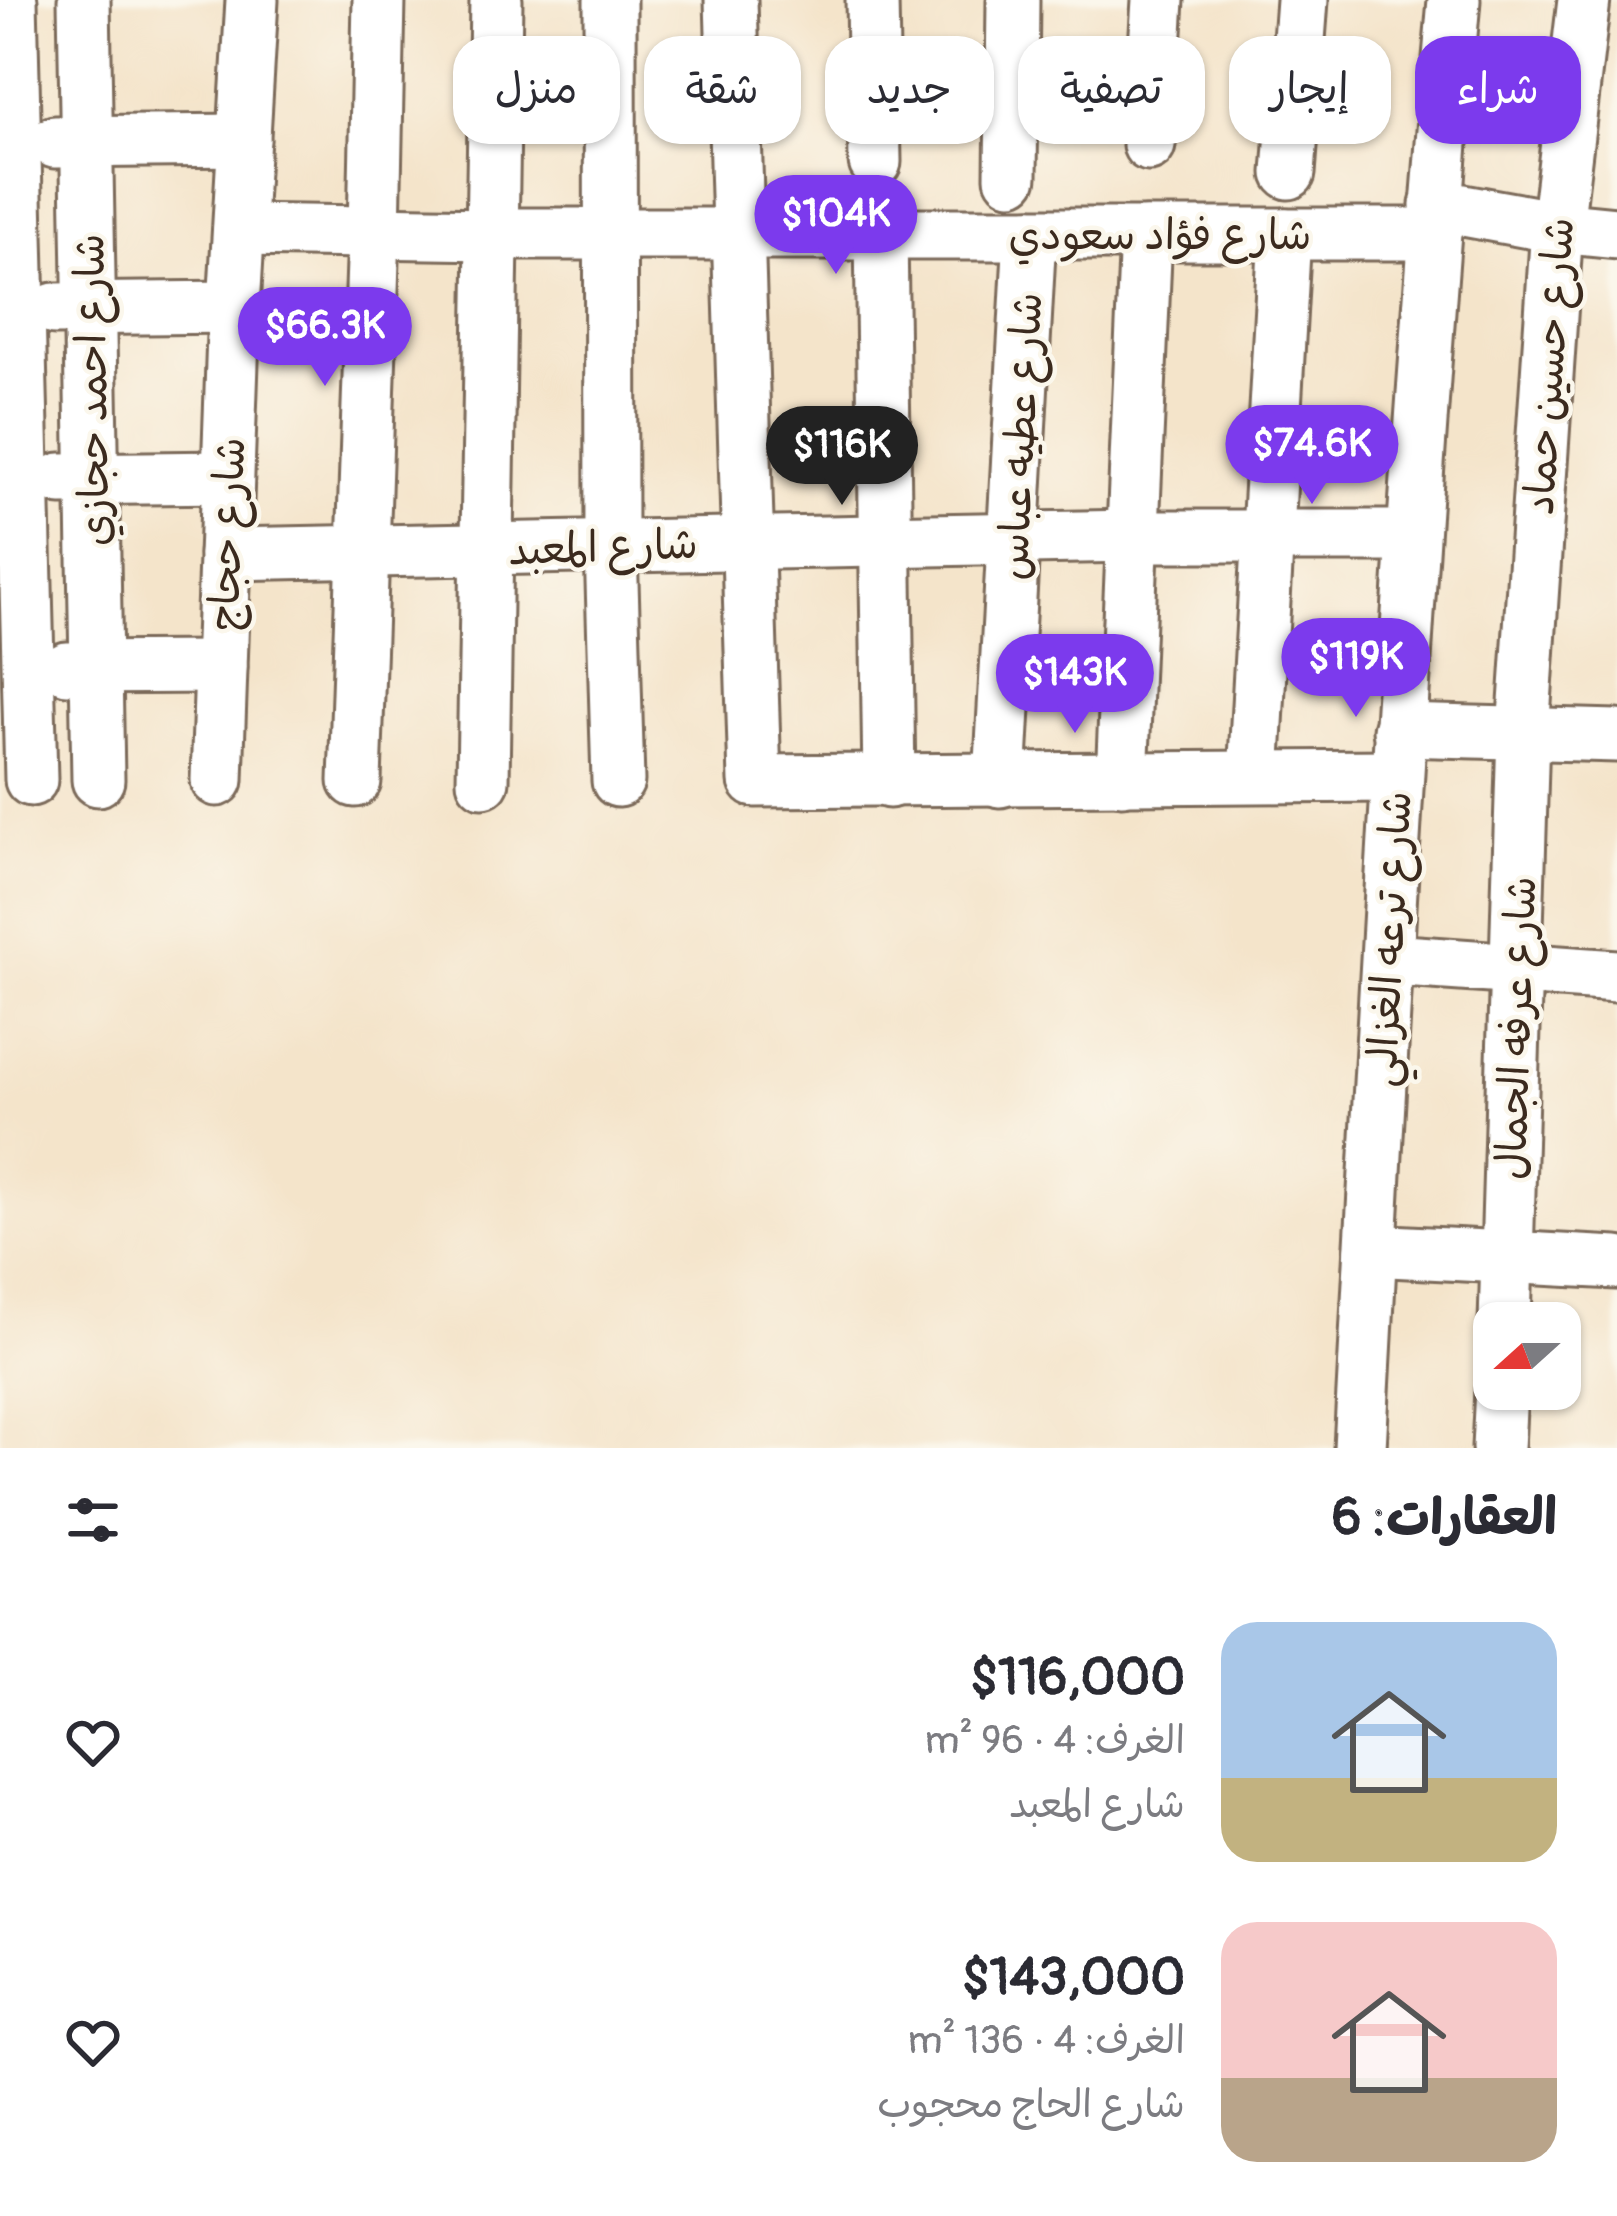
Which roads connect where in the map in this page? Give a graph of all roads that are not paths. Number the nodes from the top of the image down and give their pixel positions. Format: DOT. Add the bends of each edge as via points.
graph roads {
  1 [pos="11,0"];
  2 [pos="84,0"];
  3 [pos="252,0"];
  4 [pos="379,0"];
  5 [pos="496,0"];
  6 [pos="610,0"];
  7 [pos="731,0"];
  8 [pos="872,0"];
  9 [pos="1013,0"];
  10 [pos="1158,0"];
  11 [pos="1302,0"];
  12 [pos="1454,0"];
  13 [pos="1584,0"];
  14 [pos="244,140"];
  15 [pos="86,141"];
  16 [pos="8,143"];
  17 [pos="1150,145"];
  18 [pos="875,162"];
  19 [pos="1289,172"];
  20 [pos="1011,177"];
  21 [pos="1435,219"];
  22 [pos="1556,227"];
  23 [pos="239,230"];
  24 [pos="374,232"];
  25 [pos="1617,233"];
  26 [pos="492,234"];
  27 [pos="610,234"];
  28 [pos="738,234"];
  29 [pos="881,234"];
  30 [pos="1030,234"];
  31 [pos="1146,234"];
  32 [pos="1285,234"];
  33 [pos="234,307"];
  34 [pos="90,308"];
  35 [pos="10,309"];
  36 [pos="227,477"];
  37 [pos="93,479"];
  38 [pos="12,480"];
  39 [pos="1133,536"];
  40 [pos="1412,536"];
  41 [pos="1013,538"];
  42 [pos="1267,538"];
  43 [pos="886,540"];
  44 [pos="746,542"];
  45 [pos="611,548"];
  46 [pos="488,549"];
  47 [pos="363,551"];
  48 [pos="225,554"];
  49 [pos="221,667"];
  50 [pos="14,668"];
  51 [pos="97,668"];
  52 [pos="1523,733"];
  53 [pos="1617,736"];
  54 [pos="1397,753"];
  55 [pos="1254,776"];
  56 [pos="1122,779"];
  57 [pos="31,780"];
  58 [pos="98,780"];
  59 [pos="217,780"];
  60 [pos="355,781"];
  61 [pos="483,781"];
  62 [pos="618,781"];
  63 [pos="1000,781"];
  64 [pos="889,782"];
  65 [pos="1389,960"];
  66 [pos="1518,969"];
  67 [pos="1617,976"];
  68 [pos="1371,1250"];
  69 [pos="1509,1257"];
  70 [pos="1617,1263"];
  71 [pos="1506,1302"];
  72 [pos="1500,1410"];
  73 [pos="1360,1448"];
  74 [pos="1498,1448"];
  1 -- 16 [label="street"];
  2 -- 15 [label="street, شارع احمد حجازي"];
  3 -- 14 [label="street, شارع حجاج"];
  4 -- 24 [label="street"];
  5 -- 26 [label="street"];
  6 -- 27 [label="street"];
  7 -- 28 [label="street"];
  8 -- 18 [label="street"];
  9 -- 20 [label="street"];
  10 -- 17 [label="street"];
  11 -- 19 [label="street"];
  12 -- 21 [label="street, شارع ترعه الغزالي"];
  13 -- 22 [label="street, شارع حسين حماد"];
  14 -- 15 [label="street"];
  14 -- 23 [label="street, شارع حجاج"];
  15 -- 16 [label="street"];
  15 -- 34 [label="street, شارع احمد حجازي"];
  16 -- 35 [label="street"];
  21 -- 22 [label="street, شارع فؤاد سعودي"];
  21 -- 32 [label="street, شارع فؤاد سعودي"];
  21 -- 40 [label="street, شارع ترعه الغزالي"];
  22 -- 25 [label="street, شارع فؤاد سعودي"];
  22 -- 52 [label="street, شارع حسين حماد"];
  23 -- 24 [label="street, شارع فؤاد سعودي"];
  23 -- 33 [label="street, شارع حجاج"];
  24 -- 26 [label="street, شارع فؤاد سعودي"];
  24 -- 47 [label="street"];
  26 -- 27 [label="street, شارع فؤاد سعودي"];
  26 -- 46 [label="street"];
  27 -- 28 [label="street, شارع فؤاد سعودي"];
  27 -- 45 [label="street"];
  28 -- 29 [label="street, شارع فؤاد سعودي"];
  28 -- 44 [label="street"];
  29 -- 30 [label="street, شارع فؤاد سعودي"];
  29 -- 43 [label="street"];
  30 -- 31 [label="street, شارع فؤاد سعودي"];
  30 -- 41 [label="street, شارع عطيه عباس"];
  31 -- 32 [label="street, شارع فؤاد سعودي"];
  31 -- 39 [label="street"];
  32 -- 42 [label="street"];
  33 -- 34 [label="street"];
  33 -- 36 [label="street, شارع حجاج"];
  34 -- 35 [label="street"];
  34 -- 37 [label="street, شارع احمد حجازي"];
  35 -- 38 [label="street"];
  36 -- 37 [label="street"];
  36 -- 48 [label="street, شارع حجاج"];
  37 -- 38 [label="street"];
  37 -- 51 [label="street, شارع احمد حجازي"];
  38 -- 50 [label="street"];
  39 -- 41 [label="street, شارع المعبد"];
  39 -- 42 [label="street, شارع المعبد"];
  39 -- 56 [label="street"];
  40 -- 42 [label="street, شارع المعبد"];
  40 -- 54 [label="street, شارع ترعه الغزالي"];
  41 -- 43 [label="street, شارع المعبد"];
  41 -- 63 [label="street, شارع عطيه عباس"];
  42 -- 55 [label="street"];
  43 -- 44 [label="street, شارع المعبد"];
  43 -- 64 [label="street"];
  44 -- 45 [label="street, شارع المعبد"];
  44 -- 64 [label="street" via="755,782"];
  45 -- 46 [label="street, شارع المعبد"];
  45 -- 62 [label="street"];
  46 -- 47 [label="street, شارع المعبد"];
  46 -- 61 [label="street"];
  47 -- 48 [label="street, شارع المعبد"];
  47 -- 60 [label="street"];
  48 -- 49 [label="street, شارع حجاج"];
  49 -- 51 [label="street"];
  49 -- 59 [label="street, شارع حجاج"];
  50 -- 51 [label="street"];
  50 -- 57 [label="street"];
  51 -- 58 [label="street, شارع احمد حجازي"];
  52 -- 53 [label="street"];
  52 -- 54 [label="street"];
  52 -- 66 [label="street, شارع عرفه الجمال"];
  54 -- 55 [label="street"];
  54 -- 65 [label="street, شارع ترعه الغزالي"];
  55 -- 56 [label="street"];
  56 -- 63 [label="street"];
  63 -- 64 [label="street"];
  65 -- 66 [label="street"];
  65 -- 68 [label="street, شارع ترعه الغزالي"];
  66 -- 67 [label="street"];
  66 -- 69 [label="street, شارع عرفه الجمال"];
  68 -- 69 [label="street"];
  68 -- 73 [label="street, شارع ترعه الغزالي"];
  69 -- 70 [label="street"];
  69 -- 71 [label="street, شارع عرفه الجمال"];
  72 -- 74 [label="street"];
}
